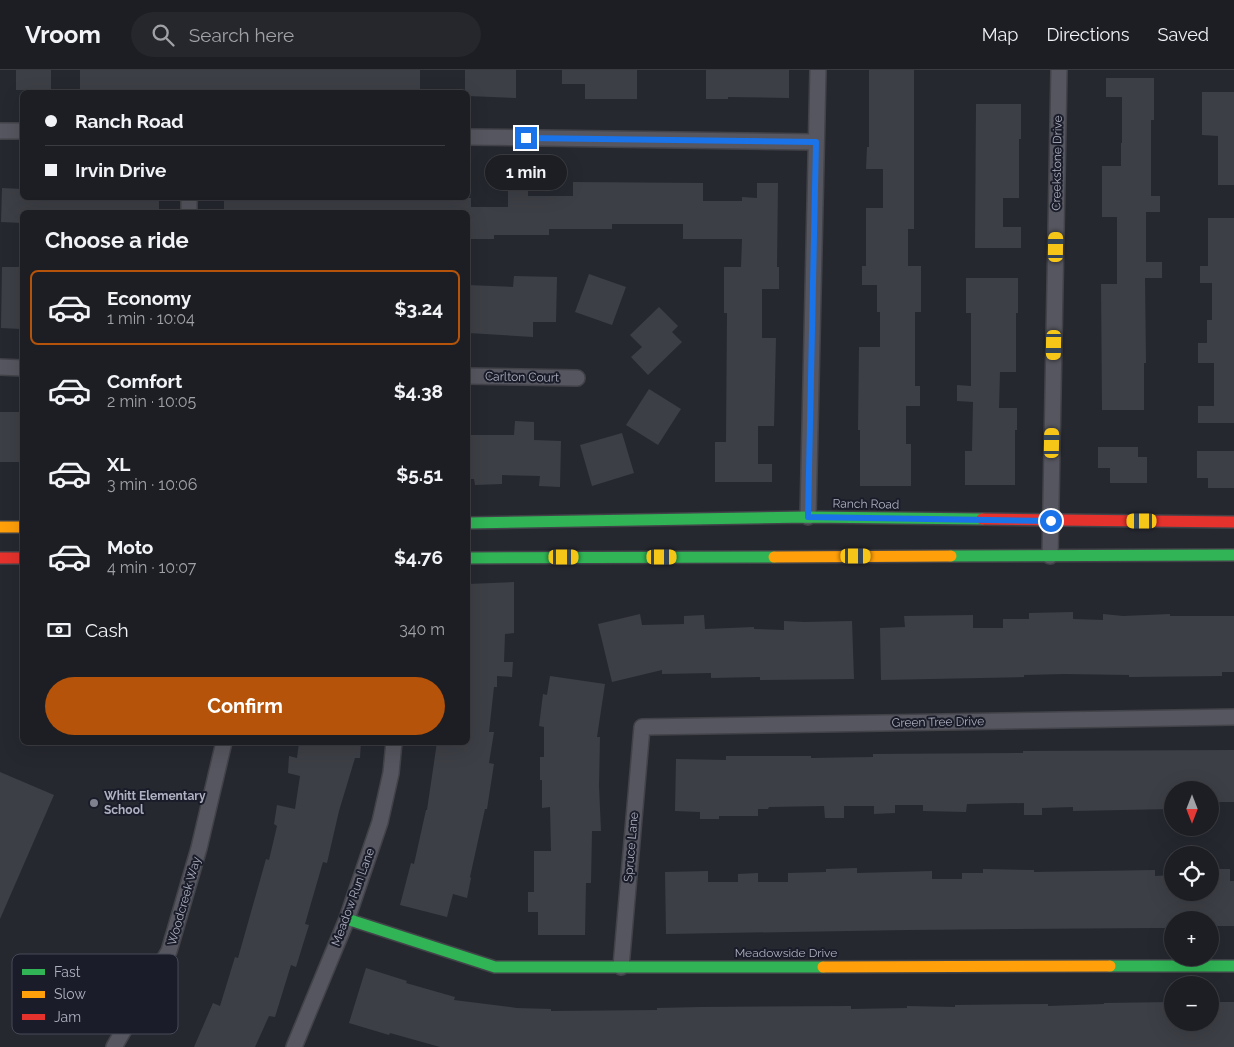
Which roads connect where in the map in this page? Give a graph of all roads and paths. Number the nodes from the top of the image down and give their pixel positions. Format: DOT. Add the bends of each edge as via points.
graph roads {
  1 [pos="818,70"];
  2 [pos="1059,70"];
  3 [pos="0,131"];
  4 [pos="20,131"];
  5 [pos="470,137"];
  6 [pos="816,142"];
  7 [pos="0,367"];
  8 [pos="20,368"];
  9 [pos="470,376"];
  10 [pos="577,378"];
  11 [pos="808,517"];
  12 [pos="1051,521"];
  13 [pos="1234,522"];
  14 [pos="470,523"];
  15 [pos="0,527"];
  16 [pos="20,527"];
  17 [pos="1234,555"];
  18 [pos="1050,556"];
  19 [pos="0,558"];
  20 [pos="20,558"];
  21 [pos="470,558"];
  22 [pos="1234,717"];
  23 [pos="642,727"];
  24 [pos="223,745"];
  25 [pos="394,745"];
  26 [pos="346,919"];
  27 [pos="167,954"];
  28 [pos="1234,966"];
  29 [pos="621,967"];
  30 [pos="121,1034"];
  31 [pos="114,1047"];
  32 [pos="294,1047"];
  1 -- 6 [label="street"];
  2 -- 12 [label="street, Creekstone Drive"];
  3 -- 4 [label="street"];
  5 -- 6 [label="street"];
  6 -- 11 [label="street"];
  7 -- 8 [label="street"];
  9 -- 10 [label="street, Carlton Court"];
  11 -- 12 [label="main road, Ranch Road"];
  11 -- 14 [label="main road, Ranch Road"];
  12 -- 13 [label="main road, Ranch Road"];
  12 -- 18 [label="street, Creekstone Drive"];
  15 -- 16 [label="main road"];
  17 -- 18 [label="main road"];
  18 -- 21 [label="main road"];
  19 -- 20 [label="main road"];
  22 -- 23 [label="street, Green Tree Drive"];
  23 -- 29 [label="street, Spruce Lane"];
  24 -- 27 [label="street, Woodcreek Way" via="199,848"];
  25 -- 26 [label="street, Meadow Run Lane" via="380,822"];
  26 -- 29 [label="main road, Meadowside Drive" via="495,967"];
  26 -- 32 [label="street, Meadow Run Lane"];
  28 -- 29 [label="main road, Meadowside Drive"];
  30 -- 31 [label="street, Woodcreek Way"];
}
